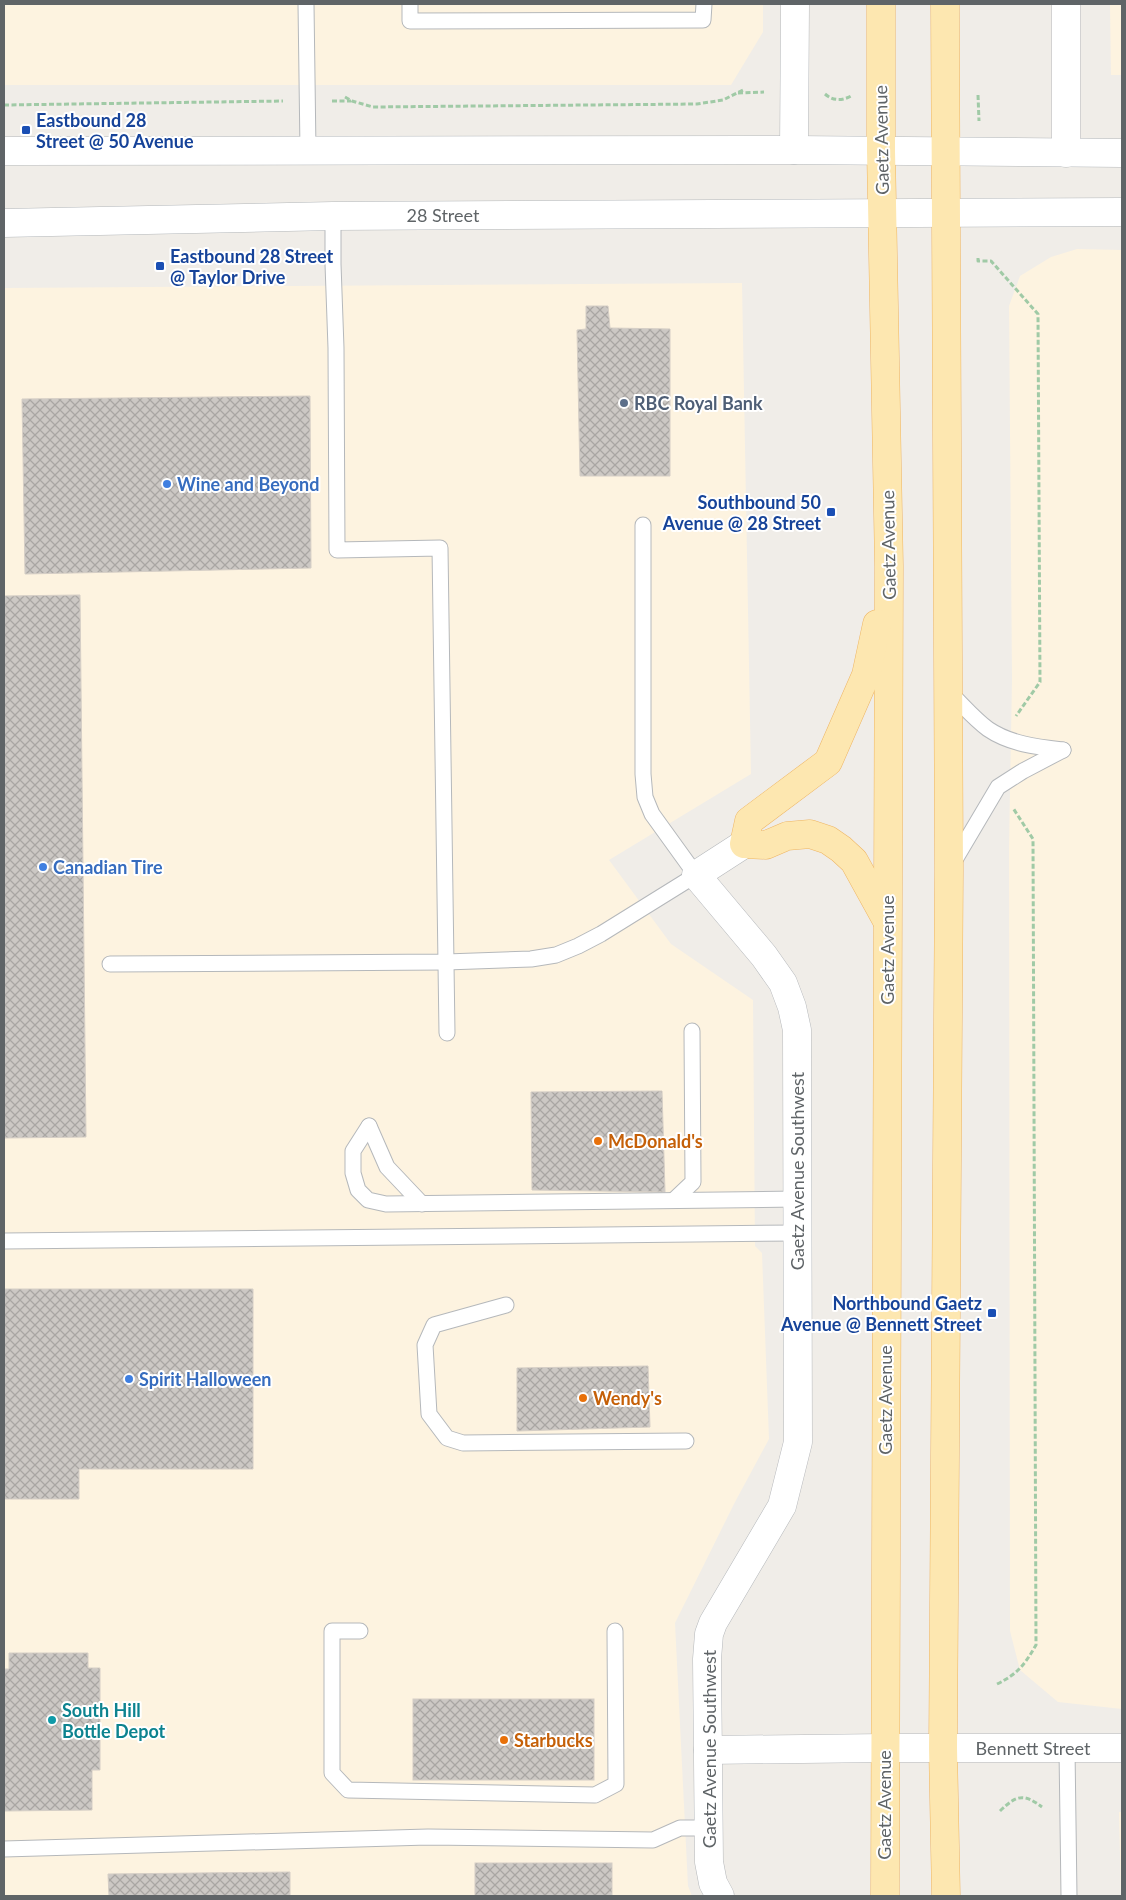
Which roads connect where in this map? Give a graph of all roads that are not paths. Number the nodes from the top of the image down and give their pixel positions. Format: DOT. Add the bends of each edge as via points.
graph roads {
  1 [pos="306,4"];
  2 [pos="410,4"];
  3 [pos="704,4"];
  4 [pos="795,4"];
  5 [pos="881,4"];
  6 [pos="945,4"];
  7 [pos="1066,4"];
  8 [pos="794,150"];
  9 [pos="4,151"];
  10 [pos="308,151"];
  11 [pos="881,151"];
  12 [pos="945,152"];
  13 [pos="1066,153"];
  14 [pos="1122,153"];
  15 [pos="882,212"];
  16 [pos="945,212"];
  17 [pos="1122,212"];
  18 [pos="333,216"];
  19 [pos="4,223"];
  20 [pos="644,525"];
  21 [pos="889,566"];
  22 [pos="948,691"];
  23 [pos="744,844"];
  24 [pos="949,871"];
  25 [pos="696,875"];
  26 [pos="887,920"];
  27 [pos="446,962"];
  28 [pos="110,964"];
  29 [pos="692,1031"];
  30 [pos="447,1033"];
  31 [pos="797,1199"];
  32 [pos="674,1200"];
  33 [pos="422,1204"];
  34 [pos="798,1233"];
  35 [pos="4,1240"];
  36 [pos="506,1305"];
  37 [pos="686,1441"];
  38 [pos="360,1631"];
  39 [pos="615,1631"];
  40 [pos="884,1748"];
  41 [pos="943,1748"];
  42 [pos="1122,1748"];
  43 [pos="1067,1749"];
  44 [pos="708,1750"];
  45 [pos="708,1828"];
  46 [pos="4,1849"];
  47 [pos="720,1896"];
  48 [pos="885,1896"];
  49 [pos="946,1896"];
  50 [pos="1069,1896"];
  1 -- 10 [label="lane"];
  2 -- 3 [label="lane" via="410,22 420,22 703,20"];
  4 -- 8 [label="street"];
  5 -- 11 [label="main road, Gaetz Avenue"];
  6 -- 12 [label="main road"];
  7 -- 13 [label="street"];
  8 -- 10 [label="street"];
  8 -- 11 [label="street"];
  9 -- 10 [label="street"];
  11 -- 12 [label="street"];
  11 -- 15 [label="main road, Gaetz Avenue"];
  12 -- 13 [label="street"];
  12 -- 16 [label="main road"];
  13 -- 14 [label="street"];
  15 -- 16 [label="street, 28 Street"];
  15 -- 18 [label="street, 28 Street"];
  15 -- 21 [label="main road, Gaetz Avenue"];
  16 -- 17 [label="street, 28 Street"];
  16 -- 22 [label="main road"];
  18 -- 19 [label="street, 28 Street"];
  18 -- 27 [label="lane" via="337,550 440,548"];
  20 -- 25 [label="lane" via="646,797 652,814"];
  21 -- 23 [label="main road" via="866,675 828,762 749,821"];
  21 -- 26 [label="main road, Gaetz Avenue"];
  22 -- 24 [label="main road"];
  22 -- 24 [label="lane" via="988,729 1029,746 1063,750 998,788"];
  23 -- 25 [label="street"];
  23 -- 26 [label="main road" via="766,845 787,836 810,834 828,840 854,862"];
  24 -- 41 [label="main road"];
  25 -- 27 [label="lane" via="601,934 556,955"];
  25 -- 31 [label="street, Gaetz Avenue Southwest" via="764,956 783,983 792,1007 797,1030"];
  26 -- 40 [label="main road, Gaetz Avenue"];
  27 -- 28 [label="lane"];
  27 -- 30 [label="lane"];
  29 -- 32 [label="lane" via="693,1182"];
  31 -- 32 [label="lane"];
  31 -- 34 [label="street, Gaetz Avenue Southwest"];
  32 -- 33 [label="lane"];
  33 -- 33 [label="lane" via="386,1204 368,1200 358,1190 353,1173 353,1151 369,1126 387,1167"];
  34 -- 35 [label="lane"];
  34 -- 44 [label="street, Gaetz Avenue Southwest" via="798,1442 782,1506 709,1634"];
  36 -- 37 [label="lane" via="434,1326 426,1345 429,1414 447,1438 463,1443"];
  38 -- 39 [label="lane" via="332,1631 332,1773 348,1790 595,1795 616,1784"];
  40 -- 41 [label="street, Bennett Street"];
  40 -- 44 [label="street"];
  40 -- 48 [label="main road, Gaetz Avenue"];
  41 -- 43 [label="street, Bennett Street"];
  41 -- 49 [label="main road"];
  42 -- 43 [label="street, Bennett Street"];
  43 -- 50 [label="lane"];
  44 -- 45 [label="street, Gaetz Avenue Southwest"];
  45 -- 46 [label="lane" via="680,1828 653,1840 428,1837"];
  45 -- 47 [label="street, Gaetz Avenue Southwest" via="710,1872"];
}
